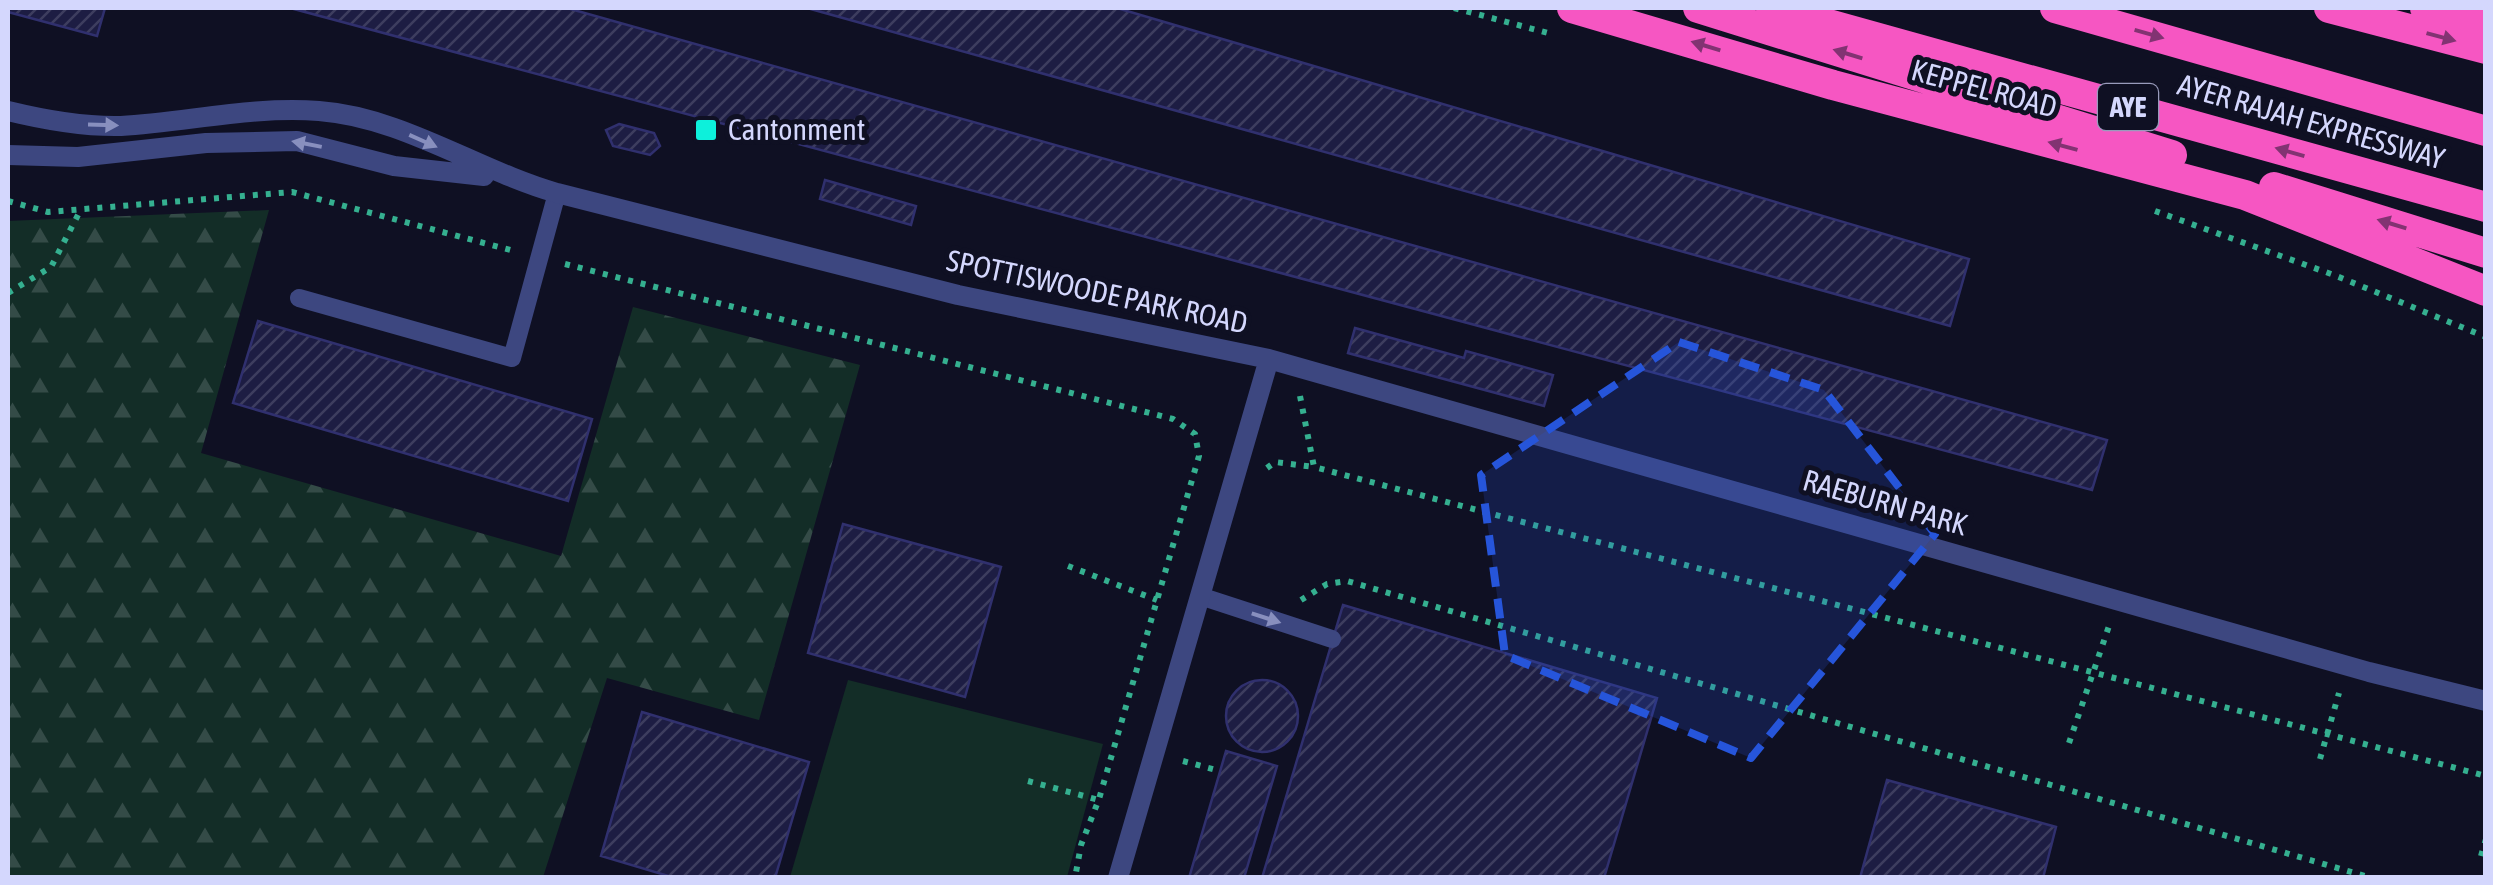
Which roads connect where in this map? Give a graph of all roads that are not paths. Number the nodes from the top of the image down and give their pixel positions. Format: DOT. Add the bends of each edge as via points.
graph roads {
  1 [pos="1572,8"];
  2 [pos="1698,8"];
  3 [pos="1771,8"];
  4 [pos="2055,8"];
  5 [pos="2330,8"];
  6 [pos="2425,8"];
  7 [pos="2486,24"];
  8 [pos="2486,49"];
  9 [pos="8,110"];
  10 [pos="2486,130"];
  11 [pos="8,155"];
  12 [pos="506,178"];
  13 [pos="557,193"];
  14 [pos="2486,206"];
  15 [pos="2486,253"];
  16 [pos="2486,291"];
  17 [pos="299,298"];
  18 [pos="1269,360"];
  19 [pos="1200,596"];
  20 [pos="1332,640"];
  21 [pos="2486,700"];
  22 [pos="1118,878"];
  16 -- 1 [label="highway, KEPPEL ROAD, one-way" via="2244,195"];
  15 -- 2 [label="highway, one-way"];
  14 -- 3 [label="highway, AYER RAJAH EXPRESSWAY / AYE, one-way"];
  4 -- 10 [label="highway, AYER RAJAH EXPRESSWAY, one-way"];
  5 -- 8 [label="highway, one-way"];
  6 -- 7 [label="highway"];
  9 -- 12 [label="street, SPOTTISWOODE PARK ROAD, one-way" via="58,123 120,126 252,110 323,111 403,132"];
  12 -- 11 [label="street, SPOTTISWOODE PARK ROAD, one-way" via="394,166 297,140 78,157"];
  12 -- 13 [label="street, SPOTTISWOODE PARK ROAD"];
  13 -- 17 [label="lane" via="512,358"];
  13 -- 18 [label="street, SPOTTISWOODE PARK ROAD" via="958,295"];
  18 -- 19 [label="street, SPOTTISWOODE PARK ROAD"];
  18 -- 21 [label="street, RAEBURN PARK"];
  19 -- 20 [label="lane, one-way"];
  19 -- 22 [label="street, SPOTTISWOODE PARK ROAD"];
}
